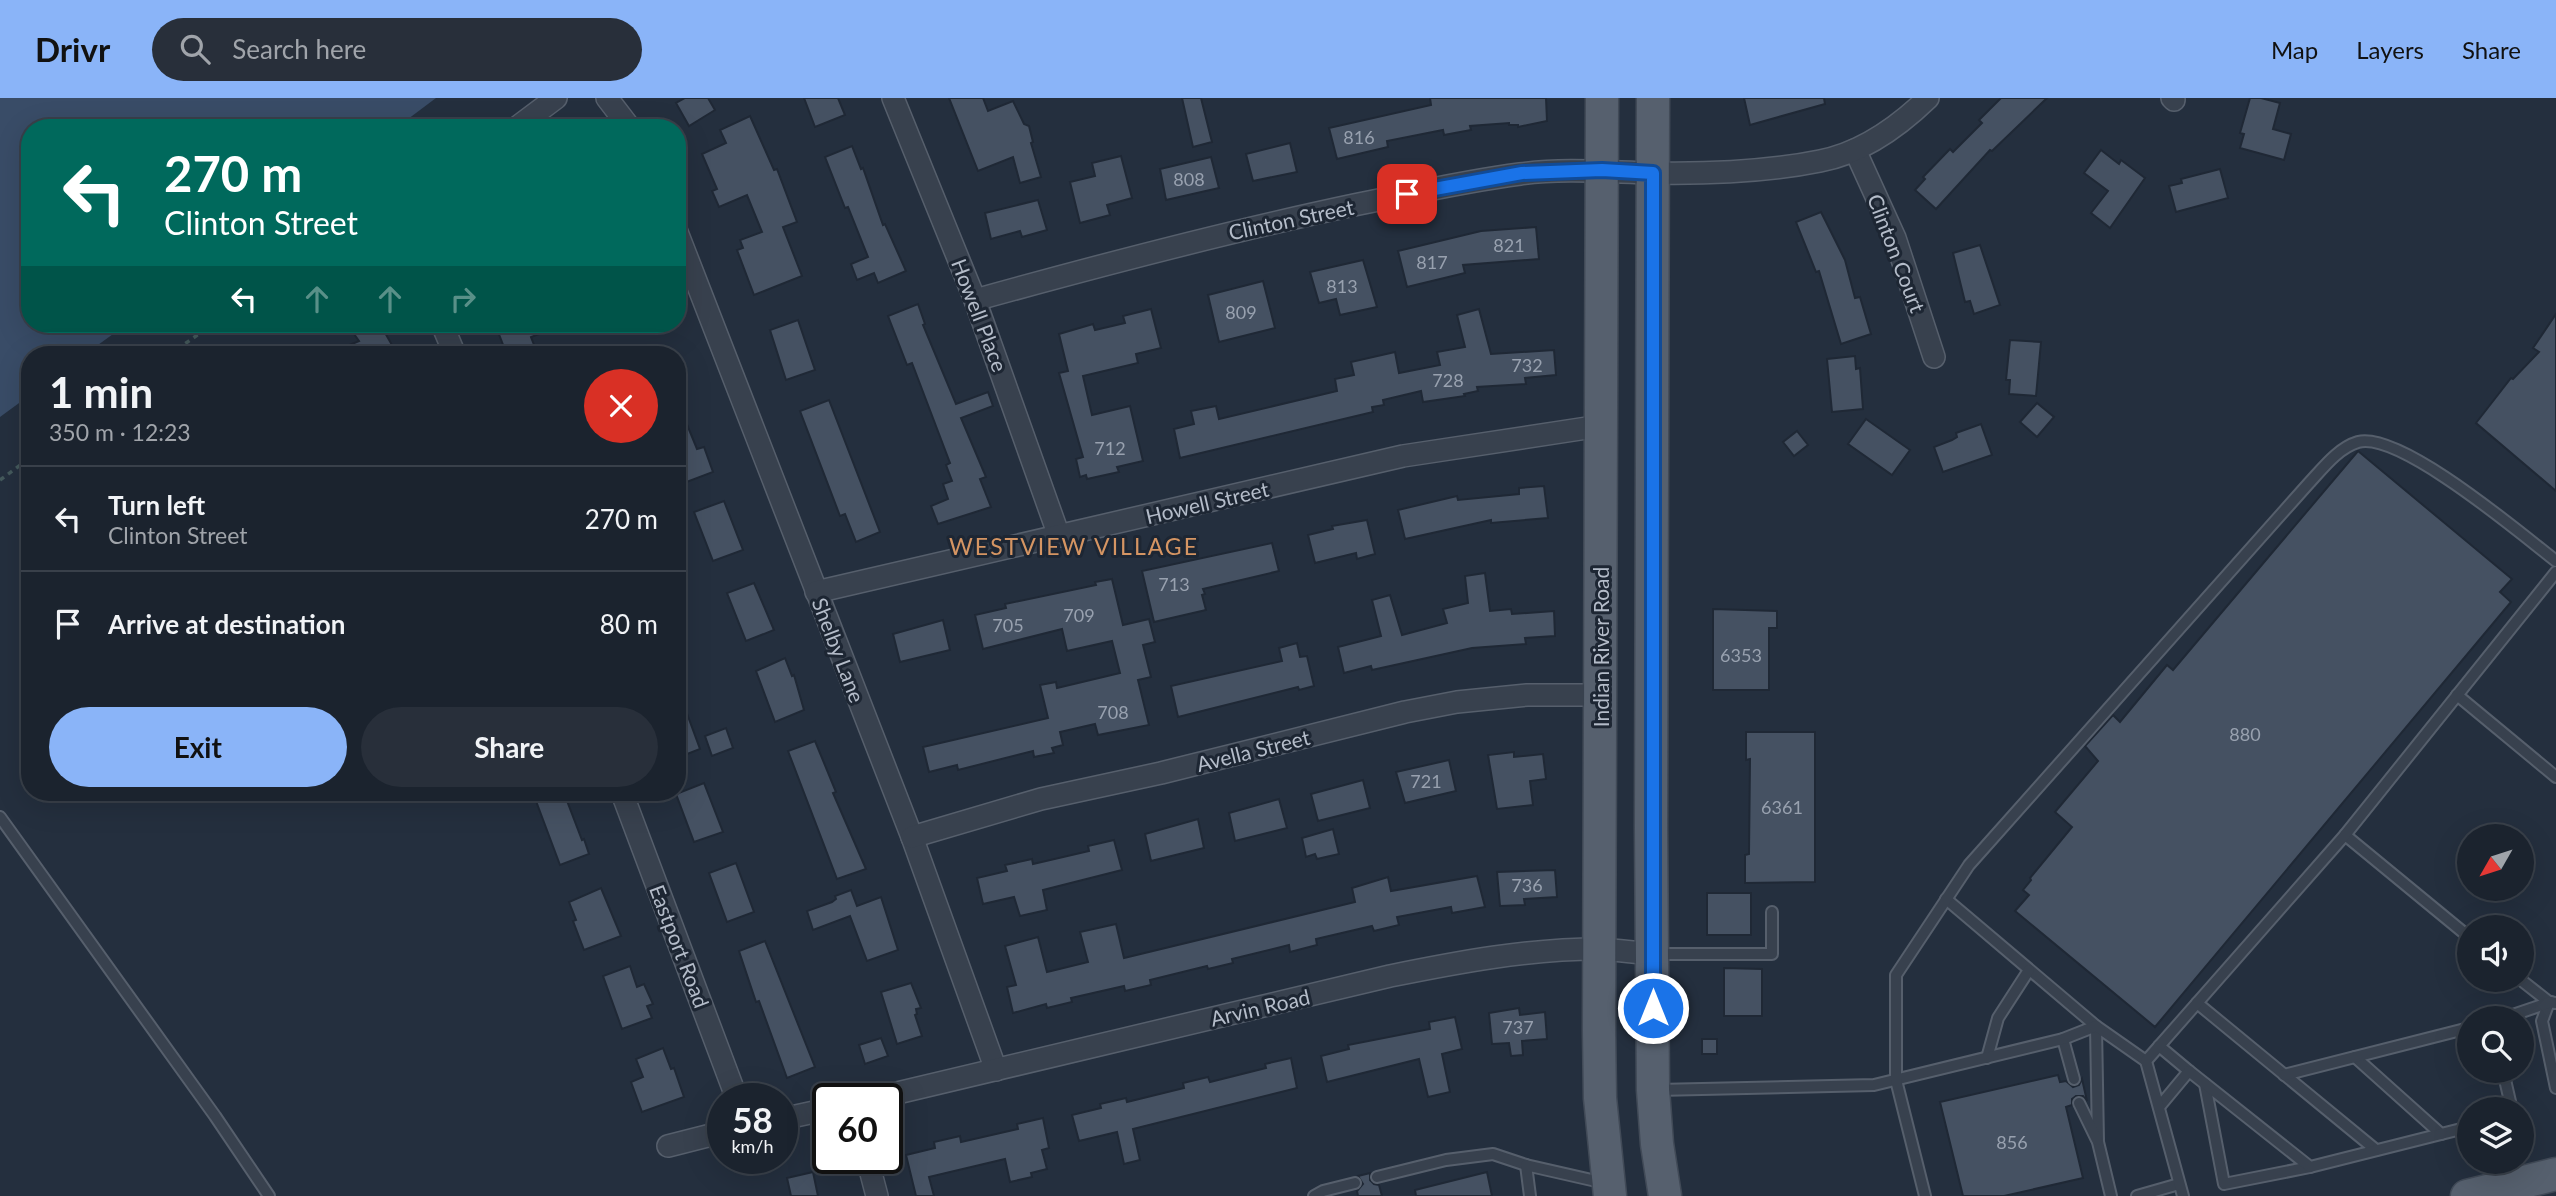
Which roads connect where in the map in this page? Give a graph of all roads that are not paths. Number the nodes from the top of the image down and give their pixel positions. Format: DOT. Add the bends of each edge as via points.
graph roads {
  1 [pos="556,98"];
  2 [pos="607,98"];
  3 [pos="892,98"];
  4 [pos="1602,98"];
  5 [pos="1653,98"];
  6 [pos="1928,98"];
  7 [pos="528,119"];
  8 [pos="623,119"];
  9 [pos="1855,150"];
  10 [pos="1602,170"];
  11 [pos="1653,173"];
  12 [pos="686,255"];
  13 [pos="975,300"];
  14 [pos="1934,357"];
  15 [pos="1600,426"];
  16 [pos="1059,536"];
  17 [pos="2556,561"];
  18 [pos="2556,572"];
  19 [pos="816,592"];
  20 [pos="1600,695"];
  21 [pos="2457,695"];
  22 [pos="2556,777"];
  23 [pos="625,801"];
  24 [pos="0,817"];
  25 [pos="2345,835"];
  26 [pos="912,837"];
  27 [pos="1946,899"];
  28 [pos="1772,912"];
  29 [pos="2457,927"];
  30 [pos="1600,949"];
  31 [pos="1652,954"];
  32 [pos="2029,970"];
  33 [pos="2534,988"];
  34 [pos="2554,1001"];
  35 [pos="2197,1003"];
  36 [pos="2534,1008"];
  37 [pos="2096,1026"];
  38 [pos="2457,1031"];
  39 [pos="2063,1039"];
  40 [pos="2159,1046"];
  41 [pos="2355,1057"];
  42 [pos="1987,1058"];
  43 [pos="2146,1061"];
  44 [pos="996,1070"];
  45 [pos="2189,1071"];
  46 [pos="2284,1074"];
  47 [pos="2074,1079"];
  48 [pos="1896,1080"];
  49 [pos="731,1083"];
  50 [pos="2205,1084"];
  51 [pos="2556,1088"];
  52 [pos="1653,1090"];
  53 [pos="903,1092"];
  54 [pos="2079,1103"];
  55 [pos="2158,1107"];
  56 [pos="2457,1130"];
  57 [pos="2441,1134"];
  58 [pos="707,1136"];
  59 [pos="2098,1142"];
  60 [pos="668,1146"];
  61 [pos="2376,1150"];
  62 [pos="1526,1165"];
  63 [pos="2310,1167"];
  64 [pos="871,1174"];
  65 [pos="2556,1174"];
  66 [pos="1377,1177"];
  67 [pos="1355,1183"];
  68 [pos="2179,1184"];
  69 [pos="1609,1190"];
  70 [pos="269,1196"];
  71 [pos="877,1196"];
  72 [pos="1314,1196"];
  73 [pos="1530,1196"];
  74 [pos="1665,1196"];
  75 [pos="1926,1196"];
  76 [pos="2111,1196"];
  77 [pos="2137,1196"];
  78 [pos="2183,1196"];
  79 [pos="2468,1196"];
  1 -- 7 [label="street"];
  2 -- 8 [label="street"];
  3 -- 13 [label="street, Howell Place"];
  4 -- 10 [label="main road, Indian River Road"];
  5 -- 11 [label="main road"];
  6 -- 9 [label="street, Clinton Street" via="1886,134"];
  9 -- 11 [label="street, Clinton Street" via="1822,161 1754,169"];
  9 -- 14 [label="street, Clinton Court" via="1895,238"];
  10 -- 11 [label="street, Clinton Street"];
  10 -- 13 [label="street, Clinton Street" via="1522,173 1407,194 1264,224"];
  10 -- 15 [label="main road, Indian River Road"];
  11 -- 31 [label="main road"];
  12 -- 19 [label="street, Shelby Lane"];
  13 -- 16 [label="street, Howell Place"];
  15 -- 16 [label="street, Howell Street" via="1403,456"];
  15 -- 20 [label="main road, Indian River Road"];
  16 -- 19 [label="street, Howell Street"];
  17 -- 27 [label="lane" via="2471,495 2396,448 2374,441 2341,450 1969,865"];
  18 -- 21 [label="lane"];
  19 -- 26 [label="street, Shelby Lane"];
  20 -- 26 [label="street, Avella Street" via="1527,695 1405,712 1041,799"];
  20 -- 30 [label="main road, Indian River Road"];
  21 -- 22 [label="lane"];
  21 -- 25 [label="lane"];
  23 -- 49 [label="street, Eastport Road"];
  24 -- 70 [label="lane"];
  25 -- 29 [label="lane"];
  25 -- 35 [label="lane"];
  26 -- 44 [label="street, Shelby Lane"];
  27 -- 32 [label="lane"];
  27 -- 48 [label="lane" via="1896,975"];
  28 -- 31 [label="lane" via="1772,954"];
  30 -- 31 [label="street, Arvin Road"];
  30 -- 44 [label="street, Arvin Road" via="1459,962"];
  30 -- 69 [label="main road, Indian River Road" via="1600,1098"];
  31 -- 52 [label="main road"];
  32 -- 37 [label="lane"];
  32 -- 42 [label="lane" via="1998,1018"];
  33 -- 34 [label="lane"];
  34 -- 36 [label="lane"];
  34 -- 51 [label="lane" via="2542,1021"];
  35 -- 40 [label="lane"];
  35 -- 46 [label="lane"];
  37 -- 39 [label="lane"];
  37 -- 43 [label="lane"];
  37 -- 59 [label="lane"];
  38 -- 41 [label="lane"];
  39 -- 42 [label="lane"];
  39 -- 47 [label="lane"];
  40 -- 43 [label="lane"];
  40 -- 45 [label="lane"];
  41 -- 46 [label="lane"];
  41 -- 57 [label="lane"];
  42 -- 48 [label="lane"];
  43 -- 55 [label="lane"];
  44 -- 53 [label="street, Arvin Road"];
  45 -- 50 [label="lane"];
  45 -- 55 [label="lane"];
  46 -- 61 [label="lane"];
  48 -- 52 [label="lane" via="1874,1085"];
  48 -- 75 [label="lane"];
  50 -- 63 [label="lane"];
  50 -- 63 [label="lane" via="2224,1184"];
  52 -- 74 [label="main road"];
  54 -- 59 [label="lane"];
  55 -- 68 [label="lane"];
  56 -- 57 [label="lane"];
  57 -- 61 [label="lane"];
  58 -- 60 [label="street"];
  59 -- 76 [label="lane"];
  61 -- 63 [label="lane"];
  62 -- 66 [label="lane" via="1493,1154"];
  62 -- 69 [label="lane"];
  62 -- 73 [label="lane"];
  64 -- 71 [label="street"];
  65 -- 79 [label="main road"];
  67 -- 72 [label="lane"];
  68 -- 77 [label="lane"];
  68 -- 78 [label="lane"];
}
